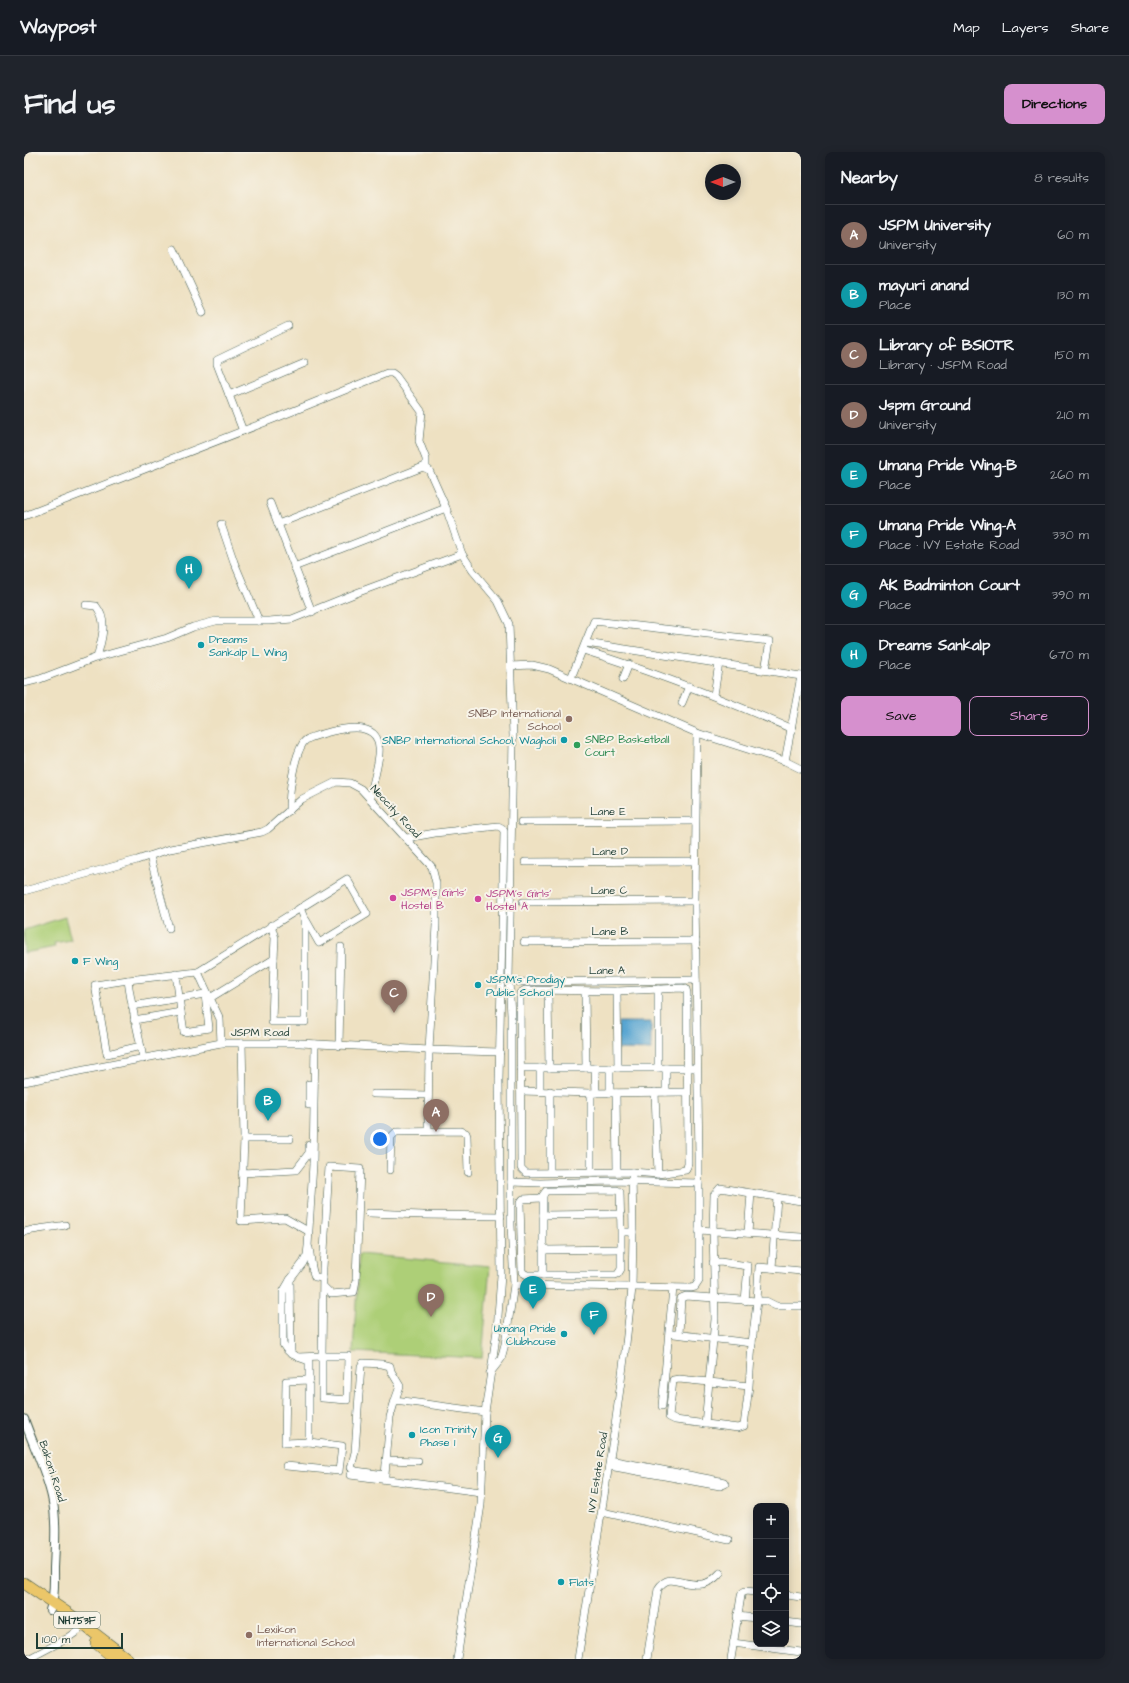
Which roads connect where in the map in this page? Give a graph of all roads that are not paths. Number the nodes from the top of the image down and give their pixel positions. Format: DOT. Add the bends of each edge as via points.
graph roads {
  1 [pos="174,250"];
  2 [pos="203,312"];
  3 [pos="288,326"];
  4 [pos="305,363"];
  5 [pos="229,395"];
  6 [pos="243,431"];
  7 [pos="426,467"];
  8 [pos="270,503"];
  9 [pos="446,508"];
  10 [pos="24,516"];
  11 [pos="221,524"];
  12 [pos="278,524"];
  13 [pos="462,554"];
  14 [pos="294,567"];
  15 [pos="86,606"];
  16 [pos="312,612"];
  17 [pos="259,621"];
  18 [pos="584,646"];
  19 [pos="97,658"];
  20 [pos="719,663"];
  21 [pos="629,664"];
  22 [pos="510,666"];
  23 [pos="765,670"];
  24 [pos="801,676"];
  25 [pos="571,678"];
  26 [pos="623,679"];
  27 [pos="24,683"];
  28 [pos="688,686"];
  29 [pos="714,696"];
  30 [pos="682,703"];
  31 [pos="792,729"];
  32 [pos="697,734"];
  33 [pos="785,761"];
  34 [pos="801,769"];
  35 [pos="370,798"];
  36 [pos="289,811"];
  37 [pos="695,821"];
  38 [pos="521,822"];
  39 [pos="407,838"];
  40 [pos="150,856"];
  41 [pos="695,861"];
  42 [pos="525,862"];
  43 [pos="24,891"];
  44 [pos="695,901"];
  45 [pos="523,902"];
  46 [pos="300,908"];
  47 [pos="305,920"];
  48 [pos="271,925"];
  49 [pos="169,928"];
  50 [pos="696,941"];
  51 [pos="524,942"];
  52 [pos="341,947"];
  53 [pos="274,959"];
  54 [pos="198,972"];
  55 [pos="176,974"];
  56 [pos="128,980"];
  57 [pos="696,980"];
  58 [pos="519,982"];
  59 [pos="658,989"];
  60 [pos="617,990"];
  61 [pos="548,991"];
  62 [pos="585,991"];
  63 [pos="208,995"];
  64 [pos="179,998"];
  65 [pos="132,1006"];
  66 [pos="181,1012"];
  67 [pos="134,1020"];
  68 [pos="242,1043"];
  69 [pos="220,1044"];
  70 [pos="315,1044"];
  71 [pos="141,1046"];
  72 [pos="339,1046"];
  73 [pos="429,1050"];
  74 [pos="500,1052"];
  75 [pos="143,1059"];
  76 [pos="520,1068"];
  77 [pos="540,1068"];
  78 [pos="549,1068"];
  79 [pos="586,1068"];
  80 [pos="596,1068"];
  81 [pos="614,1068"];
  82 [pos="658,1068"];
  83 [pos="666,1068"];
  84 [pos="687,1068"];
  85 [pos="698,1068"];
  86 [pos="511,1080"];
  87 [pos="520,1080"];
  88 [pos="24,1082"];
  89 [pos="309,1084"];
  90 [pos="520,1091"];
  91 [pos="540,1091"];
  92 [pos="550,1091"];
  93 [pos="655,1092"];
  94 [pos="666,1092"];
  95 [pos="687,1092"];
  96 [pos="593,1093"];
  97 [pos="613,1093"];
  98 [pos="374,1094"];
  99 [pos="428,1095"];
  100 [pos="428,1131"];
  101 [pos="244,1139"];
  102 [pos="290,1139"];
  103 [pos="390,1170"];
  104 [pos="468,1172"];
  105 [pos="550,1172"];
  106 [pos="570,1172"];
  107 [pos="591,1172"];
  108 [pos="617,1172"];
  109 [pos="632,1172"];
  110 [pos="242,1173"];
  111 [pos="658,1174"];
  112 [pos="632,1181"];
  113 [pos="511,1182"];
  114 [pos="570,1182"];
  115 [pos="698,1183"];
  116 [pos="751,1193"];
  117 [pos="543,1196"];
  118 [pos="777,1197"];
  119 [pos="801,1201"];
  120 [pos="369,1213"];
  121 [pos="621,1214"];
  122 [pos="543,1215"];
  123 [pos="501,1216"];
  124 [pos="65,1225"];
  125 [pos="699,1230"];
  126 [pos="713,1230"];
  127 [pos="308,1231"];
  128 [pos="24,1232"];
  129 [pos="621,1232"];
  130 [pos="634,1232"];
  131 [pos="748,1233"];
  132 [pos="774,1235"];
  133 [pos="801,1236"];
  134 [pos="308,1246"];
  135 [pos="543,1246"];
  136 [pos="621,1250"];
  137 [pos="713,1263"];
  138 [pos="748,1266"];
  139 [pos="760,1267"];
  140 [pos="772,1268"];
  141 [pos="801,1271"];
  142 [pos="543,1275"];
  143 [pos="323,1278"];
  144 [pos="514,1284"];
  145 [pos="324,1287"];
  146 [pos="632,1288"];
  147 [pos="673,1288"];
  148 [pos="715,1297"];
  149 [pos="745,1301"];
  150 [pos="758,1301"];
  151 [pos="801,1306"];
  152 [pos="670,1333"];
  153 [pos="679,1334"];
  154 [pos="714,1338"];
  155 [pos="752,1342"];
  156 [pos="295,1355"];
  157 [pos="322,1356"];
  158 [pos="490,1373"];
  159 [pos="310,1380"];
  160 [pos="710,1382"];
  161 [pos="749,1386"];
  162 [pos="395,1400"];
  163 [pos="662,1406"];
  164 [pos="485,1412"];
  165 [pos="24,1419"];
  166 [pos="705,1424"];
  167 [pos="309,1442"];
  168 [pos="386,1460"];
  169 [pos="418,1460"];
  170 [pos="609,1463"];
  171 [pos="286,1466"];
  172 [pos="350,1475"];
  173 [pos="481,1492"];
  174 [pos="602,1512"];
  175 [pos="729,1540"];
  176 [pos="720,1573"];
  177 [pos="24,1583"];
  178 [pos="753,1592"];
  179 [pos="24,1593"];
  180 [pos="789,1595"];
  181 [pos="801,1597"];
  182 [pos="51,1607"];
  183 [pos="737,1616"];
  184 [pos="753,1618"];
  185 [pos="789,1622"];
  186 [pos="801,1624"];
  187 [pos="79,1630"];
  188 [pos="733,1642"];
  189 [pos="801,1651"];
  190 [pos="28,1659"];
  191 [pos="115,1659"];
  192 [pos="128,1659"];
  193 [pos="457,1659"];
  194 [pos="578,1659"];
  195 [pos="647,1659"];
  196 [pos="731,1659"];
  197 [pos="799,1659"];
  1 -- 2 [label="street"];
  3 -- 5 [label="street" via="219,357 217,364"];
  4 -- 5 [label="street"];
  5 -- 6 [label="street"];
  6 -- 7 [label="street" via="337,392 392,373 422,412 419,441 426,459"];
  6 -- 10 [label="street"];
  7 -- 9 [label="street"];
  7 -- 12 [label="street" via="423,466"];
  8 -- 12 [label="street"];
  9 -- 13 [label="street"];
  9 -- 14 [label="street"];
  11 -- 17 [label="street"];
  12 -- 14 [label="street"];
  13 -- 16 [label="street" via="334,601"];
  13 -- 22 [label="street" via="498,600 507,617"];
  14 -- 16 [label="street"];
  15 -- 19 [label="street" via="96,606 104,623"];
  16 -- 17 [label="street" via="292,619"];
  17 -- 19 [label="street" via="216,621"];
  18 -- 20 [label="street"];
  18 -- 21 [label="street"];
  18 -- 23 [label="street" via="594,621 770,641"];
  18 -- 25 [label="street"];
  19 -- 27 [label="street"];
  20 -- 23 [label="street"];
  20 -- 29 [label="street"];
  21 -- 26 [label="street"];
  21 -- 28 [label="street"];
  22 -- 25 [label="street" via="538,666"];
  22 -- 86 [label="street" via="513,736 509,982 512,1015"];
  23 -- 24 [label="street"];
  24 -- 31 [label="street"];
  25 -- 32 [label="street"];
  28 -- 29 [label="street"];
  28 -- 30 [label="street"];
  29 -- 31 [label="street"];
  31 -- 33 [label="street"];
  32 -- 33 [label="street"];
  32 -- 37 [label="street"];
  33 -- 34 [label="street"];
  35 -- 36 [label="street, Neocity Road" via="356,785 336,782 302,799"];
  35 -- 36 [label="street" via="379,752 378,741 371,732 348,728 309,738 303,743 290,787"];
  35 -- 39 [label="street, Neocity Road"];
  36 -- 40 [label="street, Neocity Road" via="262,832 170,849"];
  37 -- 38 [label="street, Lane E"];
  37 -- 41 [label="street"];
  39 -- 73 [label="street, Neocity Road" via="432,867 436,883"];
  39 -- 74 [label="street" via="498,826 504,831"];
  40 -- 43 [label="street, Neocity Road"];
  40 -- 49 [label="street"];
  41 -- 42 [label="street, Lane D"];
  41 -- 44 [label="street"];
  44 -- 45 [label="street, Lane C"];
  44 -- 50 [label="street"];
  46 -- 47 [label="street"];
  46 -- 47 [label="street" via="347,878 367,914 319,943"];
  46 -- 48 [label="street"];
  47 -- 53 [label="street" via="305,1022 272,1022"];
  48 -- 53 [label="street" via="275,938"];
  48 -- 54 [label="street"];
  50 -- 51 [label="street, Lane B"];
  50 -- 57 [label="street"];
  52 -- 72 [label="street"];
  53 -- 63 [label="street"];
  54 -- 55 [label="street"];
  54 -- 63 [label="street"];
  55 -- 56 [label="street"];
  55 -- 64 [label="street"];
  56 -- 65 [label="street"];
  56 -- 71 [label="street" via="95,985 107,1054"];
  57 -- 58 [label="street, Lane A"];
  57 -- 85 [label="street"];
  59 -- 60 [label="street"];
  59 -- 82 [label="street"];
  59 -- 84 [label="street" via="686,990"];
  60 -- 62 [label="street"];
  60 -- 81 [label="street"];
  61 -- 62 [label="street"];
  61 -- 76 [label="street" via="525,990 520,993"];
  61 -- 78 [label="street"];
  62 -- 79 [label="street"];
  63 -- 64 [label="street"];
  63 -- 66 [label="street" via="209,1028 184,1032"];
  63 -- 69 [label="street" via="220,1019"];
  64 -- 65 [label="street"];
  64 -- 66 [label="street"];
  65 -- 67 [label="street"];
  66 -- 67 [label="street"];
  67 -- 71 [label="street"];
  68 -- 69 [label="street, JSPM Road"];
  68 -- 70 [label="street, JSPM Road"];
  68 -- 101 [label="street"];
  69 -- 75 [label="street, JSPM Road"];
  70 -- 72 [label="street, JSPM Road"];
  70 -- 127 [label="street" via="313,1164"];
  71 -- 75 [label="street"];
  72 -- 73 [label="street, JSPM Road"];
  73 -- 74 [label="street, JSPM Road"];
  73 -- 99 [label="street, Neocity Road"];
  74 -- 123 [label="street"];
  75 -- 88 [label="street, JSPM Road"];
  76 -- 77 [label="street"];
  76 -- 87 [label="street"];
  77 -- 78 [label="street"];
  77 -- 91 [label="street"];
  78 -- 79 [label="street"];
  79 -- 80 [label="street"];
  80 -- 81 [label="street"];
  80 -- 96 [label="street"];
  81 -- 82 [label="street"];
  81 -- 97 [label="street"];
  82 -- 83 [label="street"];
  83 -- 84 [label="street"];
  83 -- 94 [label="street"];
  84 -- 85 [label="street"];
  84 -- 95 [label="street"];
  85 -- 115 [label="street"];
  86 -- 87 [label="street"];
  86 -- 113 [label="street"];
  87 -- 90 [label="street"];
  89 -- 110 [label="street" via="309,1154 296,1170"];
  90 -- 91 [label="street"];
  90 -- 105 [label="street" via="521,1168 526,1172"];
  91 -- 92 [label="street"];
  92 -- 96 [label="street"];
  92 -- 105 [label="street"];
  93 -- 94 [label="street"];
  93 -- 97 [label="street"];
  93 -- 111 [label="street"];
  94 -- 95 [label="street"];
  95 -- 111 [label="street" via="688,1167 683,1171"];
  96 -- 97 [label="street"];
  96 -- 107 [label="street"];
  97 -- 108 [label="street"];
  98 -- 99 [label="street"];
  99 -- 100 [label="street, Neocity Road"];
  100 -- 103 [label="street" via="393,1134"];
  100 -- 104 [label="street" via="466,1133"];
  101 -- 102 [label="street"];
  101 -- 110 [label="street"];
  105 -- 106 [label="street"];
  106 -- 107 [label="street"];
  106 -- 114 [label="street"];
  107 -- 108 [label="street"];
  108 -- 109 [label="street"];
  109 -- 111 [label="street"];
  109 -- 112 [label="street, IVY Estate Road"];
  110 -- 127 [label="street" via="241,1221 285,1218"];
  112 -- 114 [label="street"];
  112 -- 115 [label="street"];
  112 -- 130 [label="street, IVY Estate Road"];
  113 -- 114 [label="street"];
  113 -- 144 [label="street"];
  115 -- 125 [label="street"];
  116 -- 118 [label="street"];
  116 -- 126 [label="street" via="720,1188 714,1195"];
  116 -- 131 [label="street"];
  117 -- 121 [label="street" via="544,1191 617,1190 620,1192"];
  117 -- 122 [label="street"];
  117 -- 142 [label="street" via="539,1199 523,1199 520,1204 521,1269 523,1274"];
  118 -- 119 [label="street"];
  118 -- 132 [label="street"];
  120 -- 123 [label="street"];
  121 -- 122 [label="street"];
  121 -- 129 [label="street"];
  122 -- 135 [label="street"];
  123 -- 158 [label="street" via="500,1297"];
  124 -- 128 [label="street"];
  125 -- 126 [label="street"];
  125 -- 147 [label="street" via="699,1281 695,1287"];
  126 -- 131 [label="street"];
  126 -- 137 [label="street"];
  127 -- 134 [label="street"];
  129 -- 130 [label="street"];
  129 -- 136 [label="street"];
  130 -- 146 [label="street, IVY Estate Road"];
  131 -- 132 [label="street"];
  132 -- 133 [label="street"];
  132 -- 140 [label="street"];
  134 -- 143 [label="street" via="313,1274 315,1277"];
  134 -- 156 [label="street" via="303,1263 290,1280"];
  135 -- 136 [label="street" via="550,1250"];
  135 -- 142 [label="street"];
  136 -- 142 [label="street" via="621,1269 618,1274"];
  137 -- 138 [label="street"];
  137 -- 148 [label="street"];
  138 -- 139 [label="street"];
  138 -- 149 [label="street"];
  139 -- 140 [label="street"];
  139 -- 150 [label="street"];
  140 -- 141 [label="street"];
  143 -- 145 [label="street"];
  143 -- 145 [label="street" via="329,1167 360,1169 354,1292 331,1294"];
  144 -- 146 [label="street"];
  144 -- 158 [label="street" via="506,1344 501,1358"];
  145 -- 157 [label="street"];
  146 -- 147 [label="street"];
  146 -- 170 [label="street, IVY Estate Road"];
  147 -- 152 [label="street"];
  148 -- 149 [label="street"];
  148 -- 153 [label="street" via="680,1298"];
  148 -- 154 [label="street"];
  149 -- 150 [label="street"];
  150 -- 151 [label="street" via="766,1301 776,1306"];
  150 -- 155 [label="street"];
  152 -- 153 [label="street"];
  152 -- 163 [label="street"];
  153 -- 154 [label="street"];
  154 -- 155 [label="street"];
  154 -- 160 [label="street"];
  155 -- 161 [label="street"];
  156 -- 157 [label="street"];
  156 -- 159 [label="street" via="309,1361"];
  157 -- 157 [label="street" via="322,1398 347,1400 348,1356"];
  158 -- 164 [label="street"];
  159 -- 167 [label="street"];
  159 -- 167 [label="street" via="286,1381 285,1443"];
  160 -- 161 [label="street"];
  160 -- 166 [label="street"];
  160 -- 166 [label="street" via="674,1380 668,1410 669,1417 674,1420"];
  161 -- 166 [label="street" via="744,1426 738,1428"];
  162 -- 164 [label="street"];
  162 -- 168 [label="street" via="390,1417"];
  162 -- 168 [label="street" via="400,1386 390,1371 390,1366 363,1363 355,1452 351,1468 385,1475"];
  164 -- 173 [label="street"];
  165 -- 182 [label="street, Bakori Road" via="52,1497 56,1527"];
  167 -- 171 [label="street" via="342,1446 339,1471"];
  168 -- 169 [label="street"];
  170 -- 170 [label="street" via="720,1481 725,1484 720,1486"];
  170 -- 174 [label="street, IVY Estate Road"];
  172 -- 173 [label="street"];
  173 -- 193 [label="street" via="478,1529"];
  174 -- 175 [label="street"];
  174 -- 194 [label="street, IVY Estate Road"];
  176 -- 195 [label="street" via="706,1584 670,1580 661,1584 658,1589"];
  177 -- 182 [label="highway, NH753F"];
  178 -- 183 [label="street" via="742,1593"];
  179 -- 182 [label="highway, NH753F"];
  180 -- 181 [label="street"];
  182 -- 187 [label="highway, NH753F"];
  182 -- 192 [label="highway, NH753F" via="110,1644"];
  183 -- 184 [label="street"];
  183 -- 188 [label="street"];
  185 -- 186 [label="street"];
  187 -- 190 [label="street"];
  187 -- 191 [label="highway, NH753F"];
  188 -- 189 [label="street"];
  188 -- 196 [label="street"];
  189 -- 197 [label="street"];
}
